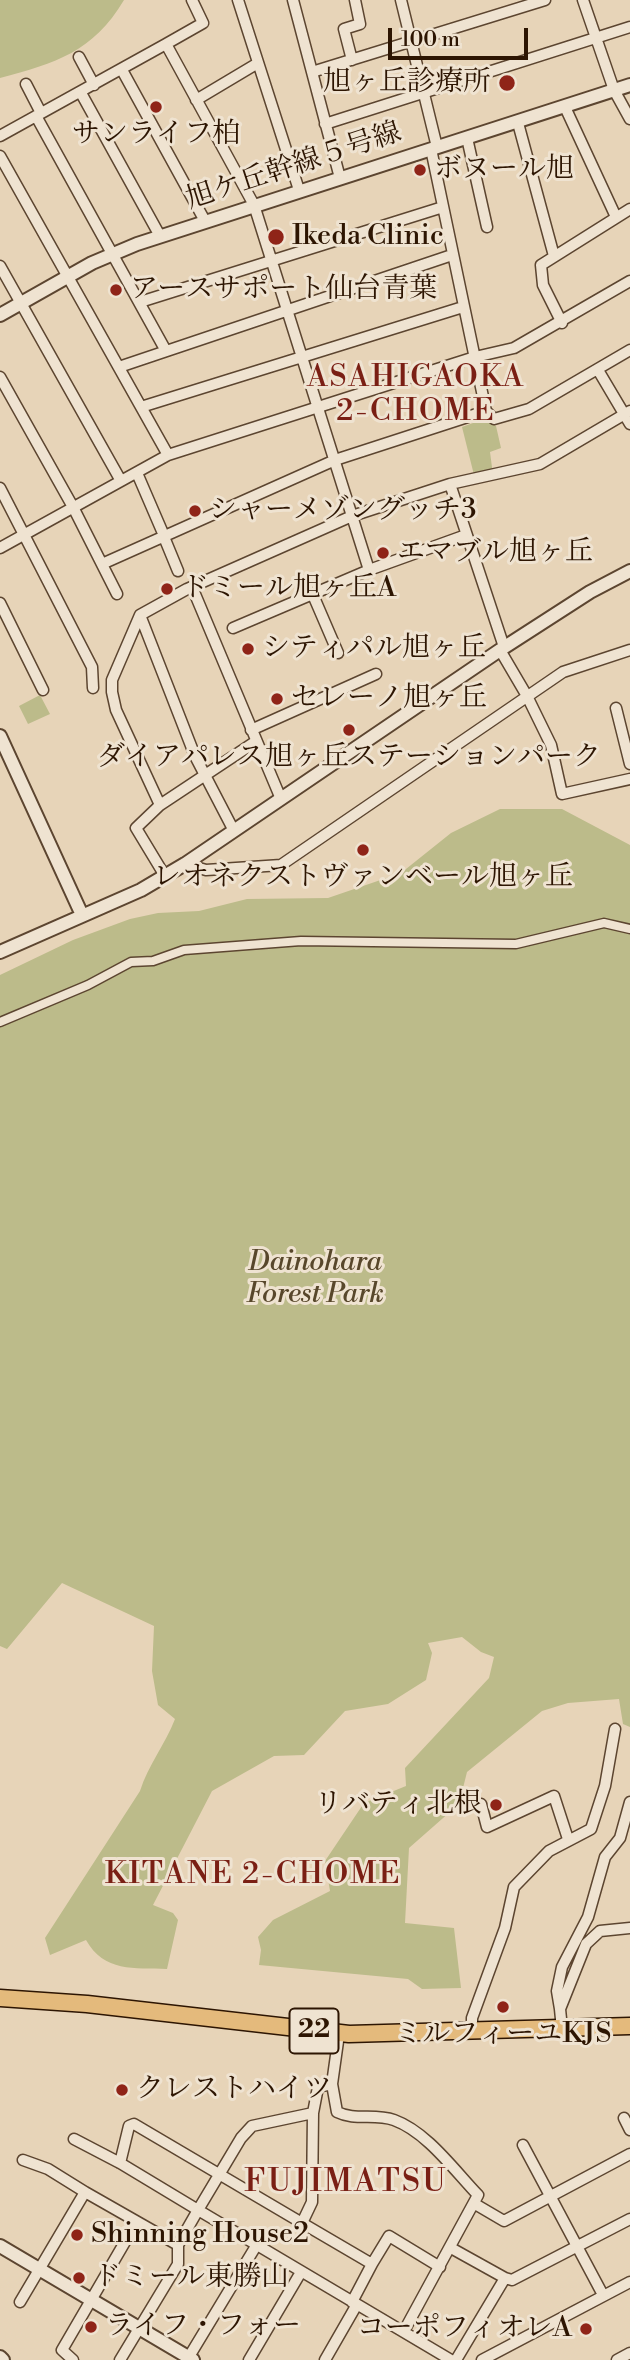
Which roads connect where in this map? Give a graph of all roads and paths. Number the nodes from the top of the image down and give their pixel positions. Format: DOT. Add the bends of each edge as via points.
graph roads {
  1 [pos="192,0"];
  2 [pos="238,0"];
  3 [pos="293,0"];
  4 [pos="355,0"];
  5 [pos="401,0"];
  6 [pos="545,0"];
  7 [pos="583,0"];
  8 [pos="630,27"];
  9 [pos="596,39"];
  10 [pos="409,41"];
  11 [pos="166,44"];
  12 [pos="79,57"];
  13 [pos="352,60"];
  14 [pos="258,63"];
  15 [pos="122,70"];
  16 [pos="312,72"];
  17 [pos="26,84"];
  18 [pos="94,85"];
  19 [pos="630,85"];
  20 [pos="614,90"];
  21 [pos="81,93"];
  22 [pos="422,95"];
  23 [pos="196,100"];
  24 [pos="565,107"];
  25 [pos="39,114"];
  26 [pos="630,119"];
  27 [pos="518,123"];
  28 [pos="326,124"];
  29 [pos="0,136"];
  30 [pos="467,138"];
  31 [pos="434,148"];
  32 [pos="0,157"];
  33 [pos="340,178"];
  34 [pos="299,190"];
  35 [pos="254,205"];
  36 [pos="443,207"];
  37 [pos="630,209"];
  38 [pos="616,217"];
  39 [pos="205,221"];
  40 [pos="487,227"];
  41 [pos="160,236"];
  42 [pos="113,253"];
  43 [pos="452,255"];
  44 [pos="554,256"];
  45 [pos="270,259"];
  46 [pos="0,266"];
  47 [pos="69,276"];
  48 [pos="630,281"];
  49 [pos="140,302"];
  50 [pos="21,303"];
  51 [pos="463,307"];
  52 [pos="286,309"];
  53 [pos="0,315"];
  54 [pos="562,323"];
  55 [pos="630,350"];
  56 [pos="166,351"];
  57 [pos="475,357"];
  58 [pos="301,358"];
  59 [pos="119,367"];
  60 [pos="598,370"];
  61 [pos="0,377"];
  62 [pos="141,407"];
  63 [pos="317,408"];
  64 [pos="486,411"];
  65 [pos="628,416"];
  66 [pos="168,455"];
  67 [pos="335,460"];
  68 [pos="137,473"];
  69 [pos="121,481"];
  70 [pos="450,484"];
  71 [pos="0,488"];
  72 [pos="73,507"];
  73 [pos="352,516"];
  74 [pos="163,534"];
  75 [pos="26,535"];
  76 [pos="466,535"];
  77 [pos="0,548"];
  78 [pos="102,564"];
  79 [pos="369,569"];
  80 [pos="178,571"];
  81 [pos="630,571"];
  82 [pos="192,587"];
  83 [pos="117,594"];
  84 [pos="313,594"];
  85 [pos="0,603"];
  86 [pos="139,615"];
  87 [pos="233,628"];
  88 [pos="502,648"];
  89 [pos="630,650"];
  90 [pos="338,653"];
  91 [pos="376,674"];
  92 [pos="93,688"];
  93 [pos="43,690"];
  94 [pos="527,696"];
  95 [pos="616,708"];
  96 [pos="626,728"];
  97 [pos="251,730"];
  98 [pos="0,736"];
  99 [pos="255,742"];
  100 [pos="630,764"];
  101 [pos="206,775"];
  102 [pos="630,779"];
  103 [pos="281,799"];
  104 [pos="160,805"];
  105 [pos="234,831"];
  106 [pos="185,864"];
  107 [pos="165,876"];
  108 [pos="82,915"];
  109 [pos="630,929"];
  110 [pos="0,952"];
  111 [pos="0,1022"];
  112 [pos="615,1729"];
  113 [pos="630,1802"];
  114 [pos="481,1804"];
  115 [pos="568,1839"];
  116 [pos="630,1928"];
  117 [pos="0,1998"];
  118 [pos="560,2009"];
  119 [pos="630,2026"];
  120 [pos="562,2029"];
  121 [pos="472,2032"];
  122 [pos="339,2034"];
  123 [pos="332,2084"];
  124 [pos="313,2113"];
  125 [pos="624,2118"];
  126 [pos="630,2130"];
  127 [pos="74,2139"];
  128 [pos="523,2145"];
  129 [pos="630,2154"];
  130 [pos="23,2160"];
  131 [pos="120,2163"];
  132 [pos="220,2175"];
  133 [pos="85,2192"];
  134 [pos="551,2196"];
  135 [pos="475,2204"];
  136 [pos="198,2210"];
  137 [pos="630,2219"];
  138 [pos="136,2223"];
  139 [pos="302,2223"];
  140 [pos="178,2245"];
  141 [pos="0,2246"];
  142 [pos="256,2246"];
  143 [pos="577,2246"];
  144 [pos="451,2248"];
  145 [pos="372,2263"];
  146 [pos="440,2267"];
  147 [pos="40,2269"];
  148 [pos="301,2272"];
  149 [pos="505,2278"];
  150 [pos="630,2282"];
  151 [pos="603,2295"];
  152 [pos="90,2299"];
  153 [pos="20,2302"];
  154 [pos="354,2304"];
  155 [pos="139,2328"];
  156 [pos="404,2331"];
  157 [pos="630,2353"];
  158 [pos="190,2359"];
  159 [pos="73,2360"];
  160 [pos="120,2360"];
  161 [pos="249,2360"];
  162 [pos="325,2360"];
  163 [pos="450,2360"];
  164 [pos="456,2360"];
  165 [pos="482,2360"];
  166 [pos="617,2360"];
  1 -- 11 [label="street" via="203,23"];
  2 -- 14 [label="street"];
  3 -- 16 [label="street"];
  4 -- 13 [label="street" via="360,24 344,29"];
  5 -- 10 [label="street"];
  6 -- 10 [label="street"];
  7 -- 9 [label="street"];
  8 -- 9 [label="street"];
  9 -- 20 [label="street"];
  9 -- 22 [label="street"];
  10 -- 13 [label="street"];
  10 -- 22 [label="street"];
  11 -- 15 [label="street"];
  11 -- 23 [label="street"];
  12 -- 18 [label="street"];
  13 -- 16 [label="street"];
  14 -- 23 [label="street"];
  14 -- 34 [label="street"];
  15 -- 18 [label="street"];
  15 -- 39 [label="street"];
  16 -- 28 [label="street"];
  17 -- 25 [label="street"];
  18 -- 21 [label="street"];
  19 -- 20 [label="street, 旭ケ丘幹線５号線"];
  20 -- 24 [label="street, 旭ケ丘幹線５号線"];
  20 -- 26 [label="street"];
  21 -- 25 [label="street"];
  21 -- 41 [label="street"];
  22 -- 28 [label="street"];
  22 -- 31 [label="street"];
  23 -- 35 [label="street"];
  24 -- 27 [label="street, 旭ケ丘幹線５号線"];
  24 -- 38 [label="street"];
  25 -- 29 [label="street"];
  25 -- 42 [label="street"];
  27 -- 30 [label="street, 旭ケ丘幹線５号線"];
  27 -- 44 [label="street"];
  28 -- 33 [label="street"];
  30 -- 31 [label="street, 旭ケ丘幹線５号線"];
  30 -- 40 [label="street"];
  31 -- 33 [label="street, 旭ケ丘幹線５号線"];
  31 -- 36 [label="street"];
  32 -- 47 [label="street"];
  33 -- 34 [label="street, 旭ケ丘幹線５号線"];
  34 -- 35 [label="street, 旭ケ丘幹線５号線"];
  35 -- 39 [label="street, 旭ケ丘幹線５号線"];
  35 -- 45 [label="street"];
  36 -- 43 [label="street"];
  36 -- 45 [label="street"];
  37 -- 38 [label="street"];
  38 -- 44 [label="street"];
  39 -- 41 [label="street, 旭ケ丘幹線５号線"];
  41 -- 42 [label="street, 旭ケ丘幹線５号線"];
  42 -- 47 [label="street, 旭ケ丘幹線５号線"];
  42 -- 49 [label="street"];
  43 -- 51 [label="street"];
  43 -- 52 [label="street"];
  44 -- 54 [label="street" via="540,269"];
  45 -- 49 [label="street"];
  45 -- 52 [label="street"];
  46 -- 50 [label="street"];
  47 -- 50 [label="street, 旭ケ丘幹線５号線"];
  47 -- 59 [label="street"];
  48 -- 54 [label="street"];
  49 -- 56 [label="street"];
  50 -- 53 [label="street, 旭ケ丘幹線５号線"];
  50 -- 69 [label="street"];
  51 -- 57 [label="street"];
  51 -- 58 [label="street"];
  52 -- 56 [label="street"];
  52 -- 58 [label="street"];
  54 -- 57 [label="street" via="514,348"];
  55 -- 60 [label="street"];
  56 -- 59 [label="street"];
  57 -- 63 [label="street"];
  57 -- 64 [label="street"];
  58 -- 62 [label="street"];
  58 -- 63 [label="street"];
  59 -- 62 [label="street"];
  60 -- 64 [label="street" via="529,409 494,419"];
  60 -- 65 [label="street"];
  61 -- 72 [label="street"];
  62 -- 66 [label="street"];
  63 -- 66 [label="street"];
  63 -- 67 [label="street"];
  64 -- 67 [label="street"];
  65 -- 70 [label="street" via="540,464"];
  66 -- 68 [label="street"];
  67 -- 73 [label="street"];
  67 -- 74 [label="street"];
  68 -- 69 [label="street"];
  68 -- 74 [label="street"];
  69 -- 72 [label="street"];
  70 -- 73 [label="street"];
  70 -- 76 [label="street"];
  71 -- 75 [label="street"];
  72 -- 75 [label="street"];
  72 -- 78 [label="street"];
  73 -- 79 [label="street"];
  73 -- 82 [label="street"];
  74 -- 78 [label="street"];
  74 -- 80 [label="street"];
  75 -- 77 [label="street"];
  75 -- 92 [label="street" via="92,667"];
  76 -- 79 [label="street"];
  76 -- 88 [label="street"];
  78 -- 83 [label="street"];
  79 -- 84 [label="street"];
  81 -- 88 [label="street"];
  82 -- 86 [label="street"];
  82 -- 97 [label="street"];
  84 -- 87 [label="street"];
  84 -- 90 [label="street"];
  85 -- 93 [label="street"];
  86 -- 101 [label="street"];
  86 -- 104 [label="street" via="112,680 112,691 116,710"];
  88 -- 94 [label="street"];
  88 -- 103 [label="street"];
  89 -- 94 [label="street" via="563,672"];
  91 -- 97 [label="street"];
  94 -- 102 [label="street" via="551,745 562,794"];
  94 -- 106 [label="street" via="281,866 206,870"];
  95 -- 96 [label="street"];
  96 -- 100 [label="street"];
  97 -- 99 [label="street"];
  98 -- 108 [label="street"];
  99 -- 101 [label="street"];
  99 -- 103 [label="street"];
  101 -- 104 [label="street"];
  101 -- 105 [label="street"];
  103 -- 105 [label="street"];
  104 -- 107 [label="street" via="136,828"];
  105 -- 106 [label="street"];
  106 -- 107 [label="street"];
  107 -- 108 [label="street"];
  108 -- 110 [label="street"];
  109 -- 111 [label="street" via="604,923 516,944 301,941 184,950 153,961 131,962"];
  112 -- 115 [label="street" via="605,1786 591,1829"];
  113 -- 118 [label="street" via="620,1838 605,1857 588,1917 562,1967 557,1992"];
  114 -- 115 [label="street" via="487,1827 554,1796"];
  115 -- 121 [label="street" via="549,1851 514,1887 505,1928 472,2018"];
  116 -- 118 [label="street" via="600,1931 586,1944"];
  117 -- 122 [label="main road, 22" via="100,2005"];
  118 -- 120 [label="street"];
  119 -- 120 [label="main road, 22"];
  120 -- 121 [label="main road, 22"];
  121 -- 122 [label="main road, 22"];
  122 -- 123 [label="street"];
  123 -- 124 [label="street" via="318,2087"];
  123 -- 135 [label="street" via="337,2112 348,2118 376,2115 411,2127 478,2195"];
  124 -- 132 [label="street" via="252,2126"];
  124 -- 139 [label="street" via="312,2202"];
  125 -- 126 [label="street"];
  127 -- 131 [label="street"];
  128 -- 134 [label="street"];
  129 -- 134 [label="street"];
  130 -- 133 [label="street"];
  131 -- 132 [label="street" via="129,2126 134,2124"];
  131 -- 136 [label="street"];
  132 -- 136 [label="street"];
  132 -- 139 [label="street"];
  133 -- 138 [label="street"];
  133 -- 147 [label="street"];
  134 -- 135 [label="street" via="504,2221"];
  134 -- 143 [label="street"];
  135 -- 144 [label="street"];
  136 -- 140 [label="street"];
  136 -- 142 [label="street"];
  137 -- 143 [label="street"];
  138 -- 140 [label="street"];
  138 -- 152 [label="street"];
  139 -- 145 [label="street"];
  140 -- 155 [label="street" via="178,2264"];
  141 -- 147 [label="street"];
  142 -- 148 [label="street"];
  142 -- 158 [label="street"];
  143 -- 149 [label="street" via="512,2280"];
  143 -- 151 [label="street"];
  144 -- 146 [label="street"];
  144 -- 149 [label="street"];
  145 -- 146 [label="street" via="389,2236"];
  145 -- 154 [label="street"];
  146 -- 156 [label="street"];
  147 -- 152 [label="street"];
  147 -- 153 [label="street"];
  148 -- 154 [label="street"];
  148 -- 161 [label="street"];
  149 -- 164 [label="street"];
  150 -- 151 [label="street"];
  151 -- 165 [label="street"];
  152 -- 155 [label="street"];
  152 -- 159 [label="street" via="62,2350"];
  154 -- 156 [label="street"];
  154 -- 162 [label="street"];
  155 -- 158 [label="street"];
  155 -- 160 [label="street"];
  156 -- 163 [label="street"];
  157 -- 166 [label="street"];
}
